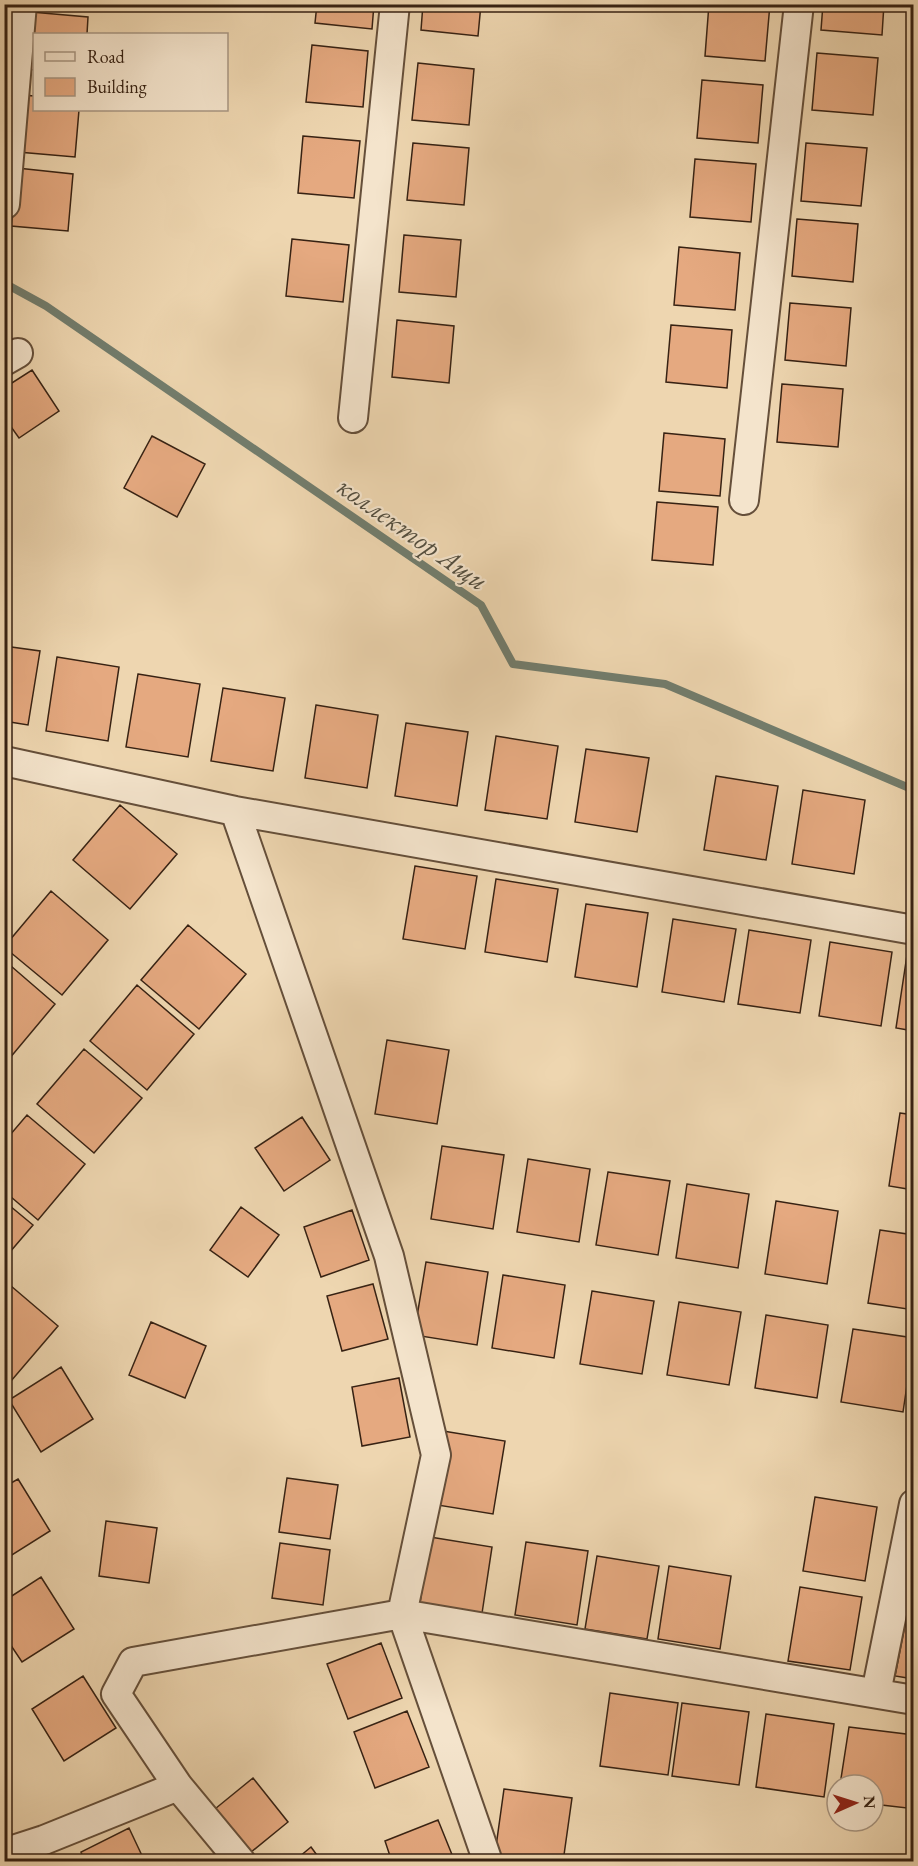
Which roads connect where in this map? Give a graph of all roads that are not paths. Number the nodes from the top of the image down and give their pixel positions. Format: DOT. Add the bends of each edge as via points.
graph roads {
  1 [pos="22,4"];
  2 [pos="395,4"];
  3 [pos="799,4"];
  4 [pos="5,204"];
  5 [pos="353,418"];
  6 [pos="744,500"];
  7 [pos="4,761"];
  8 [pos="235,811"];
  9 [pos="914,930"];
  10 [pos="914,1504"];
  11 [pos="402,1614"];
  12 [pos="876,1693"];
  13 [pos="914,1700"];
  14 [pos="178,1786"];
  15 [pos="4,1853"];
  16 [pos="241,1862"];
  17 [pos="488,1862"];
  1 -- 4 [label="street"];
  2 -- 5 [label="street"];
  3 -- 6 [label="street"];
  7 -- 8 [label="street"];
  8 -- 9 [label="street"];
  8 -- 11 [label="street" via="389,1256 436,1455"];
  10 -- 12 [label="street"];
  11 -- 12 [label="street"];
  11 -- 14 [label="street" via="133,1662 116,1694"];
  11 -- 17 [label="street"];
  12 -- 13 [label="street"];
  14 -- 15 [label="street"];
  14 -- 16 [label="street"];
}
